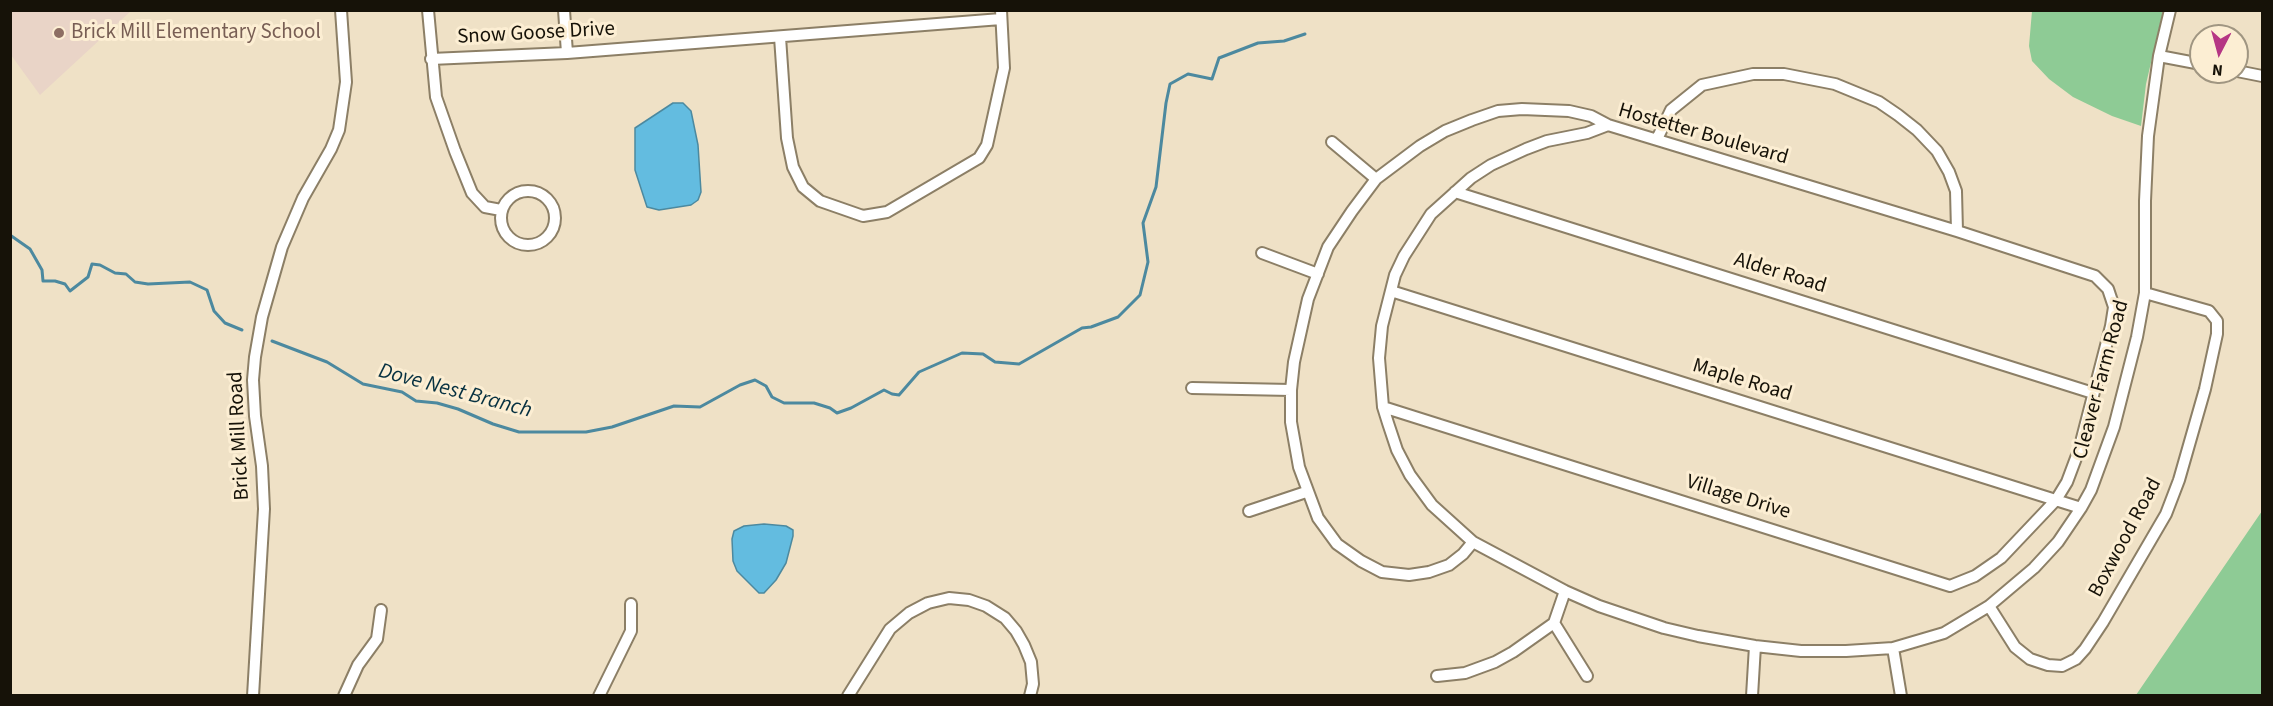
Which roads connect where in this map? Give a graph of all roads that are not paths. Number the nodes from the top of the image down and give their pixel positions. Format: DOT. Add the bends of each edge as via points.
graph roads {
  1 [pos="341,10"];
  2 [pos="428,10"];
  3 [pos="564,10"];
  4 [pos="2170,10"];
  5 [pos="1001,15"];
  6 [pos="780,37"];
  7 [pos="567,53"];
  8 [pos="2159,56"];
  9 [pos="431,59"];
  10 [pos="2189,62"];
  11 [pos="1608,125"];
  12 [pos="1657,139"];
  13 [pos="1332,142"];
  14 [pos="1376,179"];
  15 [pos="1455,192"];
  16 [pos="501,210"];
  17 [pos="1956,231"];
  18 [pos="1263,253"];
  19 [pos="1318,274"];
  20 [pos="1391,291"];
  21 [pos="2145,293"];
  22 [pos="1192,388"];
  23 [pos="1291,390"];
  24 [pos="2093,393"];
  25 [pos="1383,407"];
  26 [pos="1306,492"];
  27 [pos="2056,500"];
  28 [pos="2081,508"];
  29 [pos="1249,511"];
  30 [pos="1473,542"];
  31 [pos="1565,591"];
  32 [pos="631,604"];
  33 [pos="1989,606"];
  34 [pos="381,610"];
  35 [pos="1554,623"];
  36 [pos="1755,646"];
  37 [pos="1893,648"];
  38 [pos="1437,676"];
  39 [pos="1587,676"];
  40 [pos="253,696"];
  41 [pos="344,696"];
  42 [pos="599,696"];
  43 [pos="848,696"];
  44 [pos="1030,696"];
  45 [pos="1752,696"];
  46 [pos="1901,696"];
  1 -- 40 [label="street, Brick Mill Road" via="346,82 339,130 282,247 255,357 255,416 264,509"];
  2 -- 9 [label="street"];
  3 -- 7 [label="street"];
  4 -- 8 [label="street, Cleaver Farm Road"];
  5 -- 6 [label="street, Snow Goose Drive"];
  5 -- 6 [label="street" via="1004,68 987,144 979,158 887,212 863,216 820,201 803,187 793,167 787,138"];
  6 -- 7 [label="street, Snow Goose Drive"];
  7 -- 9 [label="street, Snow Goose Drive"];
  8 -- 10 [label="street"];
  8 -- 21 [label="street, Cleaver Farm Road" via="2146,168"];
  9 -- 16 [label="street" via="436,97 472,193 485,207"];
  11 -- 12 [label="street, Hostetter Boulevard"];
  11 -- 14 [label="street" via="1569,111 1498,111 1445,131"];
  11 -- 15 [label="street, Hostetter Boulevard" via="1508,156"];
  12 -- 17 [label="street, Hostetter Boulevard"];
  12 -- 17 [label="street" via="1671,110 1701,85 1753,74 1792,75 1835,84 1879,102 1917,130 1937,151 1956,191"];
  13 -- 14 [label="street"];
  14 -- 19 [label="street" via="1338,230"];
  15 -- 20 [label="street, Hostetter Boulevard" via="1419,231 1395,275"];
  15 -- 24 [label="street, Alder Road"];
  16 -- 16 [label="street" via="502,230 515,243 539,243 552,230 554,211 537,193 514,195"];
  17 -- 24 [label="street, Cleaver Farm Road" via="2095,276 2108,289 2114,307"];
  18 -- 19 [label="street"];
  19 -- 23 [label="street" via="1300,330"];
  20 -- 25 [label="street, Hostetter Boulevard" via="1379,358"];
  20 -- 27 [label="street, Maple Road"];
  21 -- 28 [label="street, Cleaver Farm Road" via="2114,428"];
  21 -- 33 [label="street, Boxwood Road" via="2210,311 2217,321 2205,389 2166,514 2076,659 2062,666 2030,658 2015,647"];
  22 -- 23 [label="street"];
  23 -- 26 [label="street" via="1291,422"];
  24 -- 27 [label="street" via="2079,450"];
  25 -- 27 [label="street, Village Drive" via="1950,586 1975,576 2001,558"];
  25 -- 30 [label="street, Hostetter Boulevard" via="1410,475 1432,505"];
  26 -- 29 [label="street"];
  26 -- 30 [label="street" via="1318,518 1337,544 1382,573 1429,572 1449,565"];
  27 -- 28 [label="street, Maple Road"];
  28 -- 33 [label="street, Cleaver Farm Road" via="2034,568"];
  30 -- 31 [label="street, Cleaver Farm Road"];
  31 -- 35 [label="street"];
  31 -- 36 [label="street, Cleaver Farm Road" via="1664,628"];
  32 -- 42 [label="street" via="631,631"];
  33 -- 37 [label="street, Cleaver Farm Road" via="1944,633"];
  34 -- 41 [label="street" via="377,639 358,665"];
  35 -- 38 [label="street" via="1495,662 1465,673"];
  35 -- 39 [label="street"];
  36 -- 37 [label="street, Cleaver Farm Road" via="1801,651"];
  36 -- 45 [label="street"];
  37 -- 46 [label="street"];
  43 -- 44 [label="street" via="891,629 909,613 949,598 986,606 1016,631 1031,662"];
}
